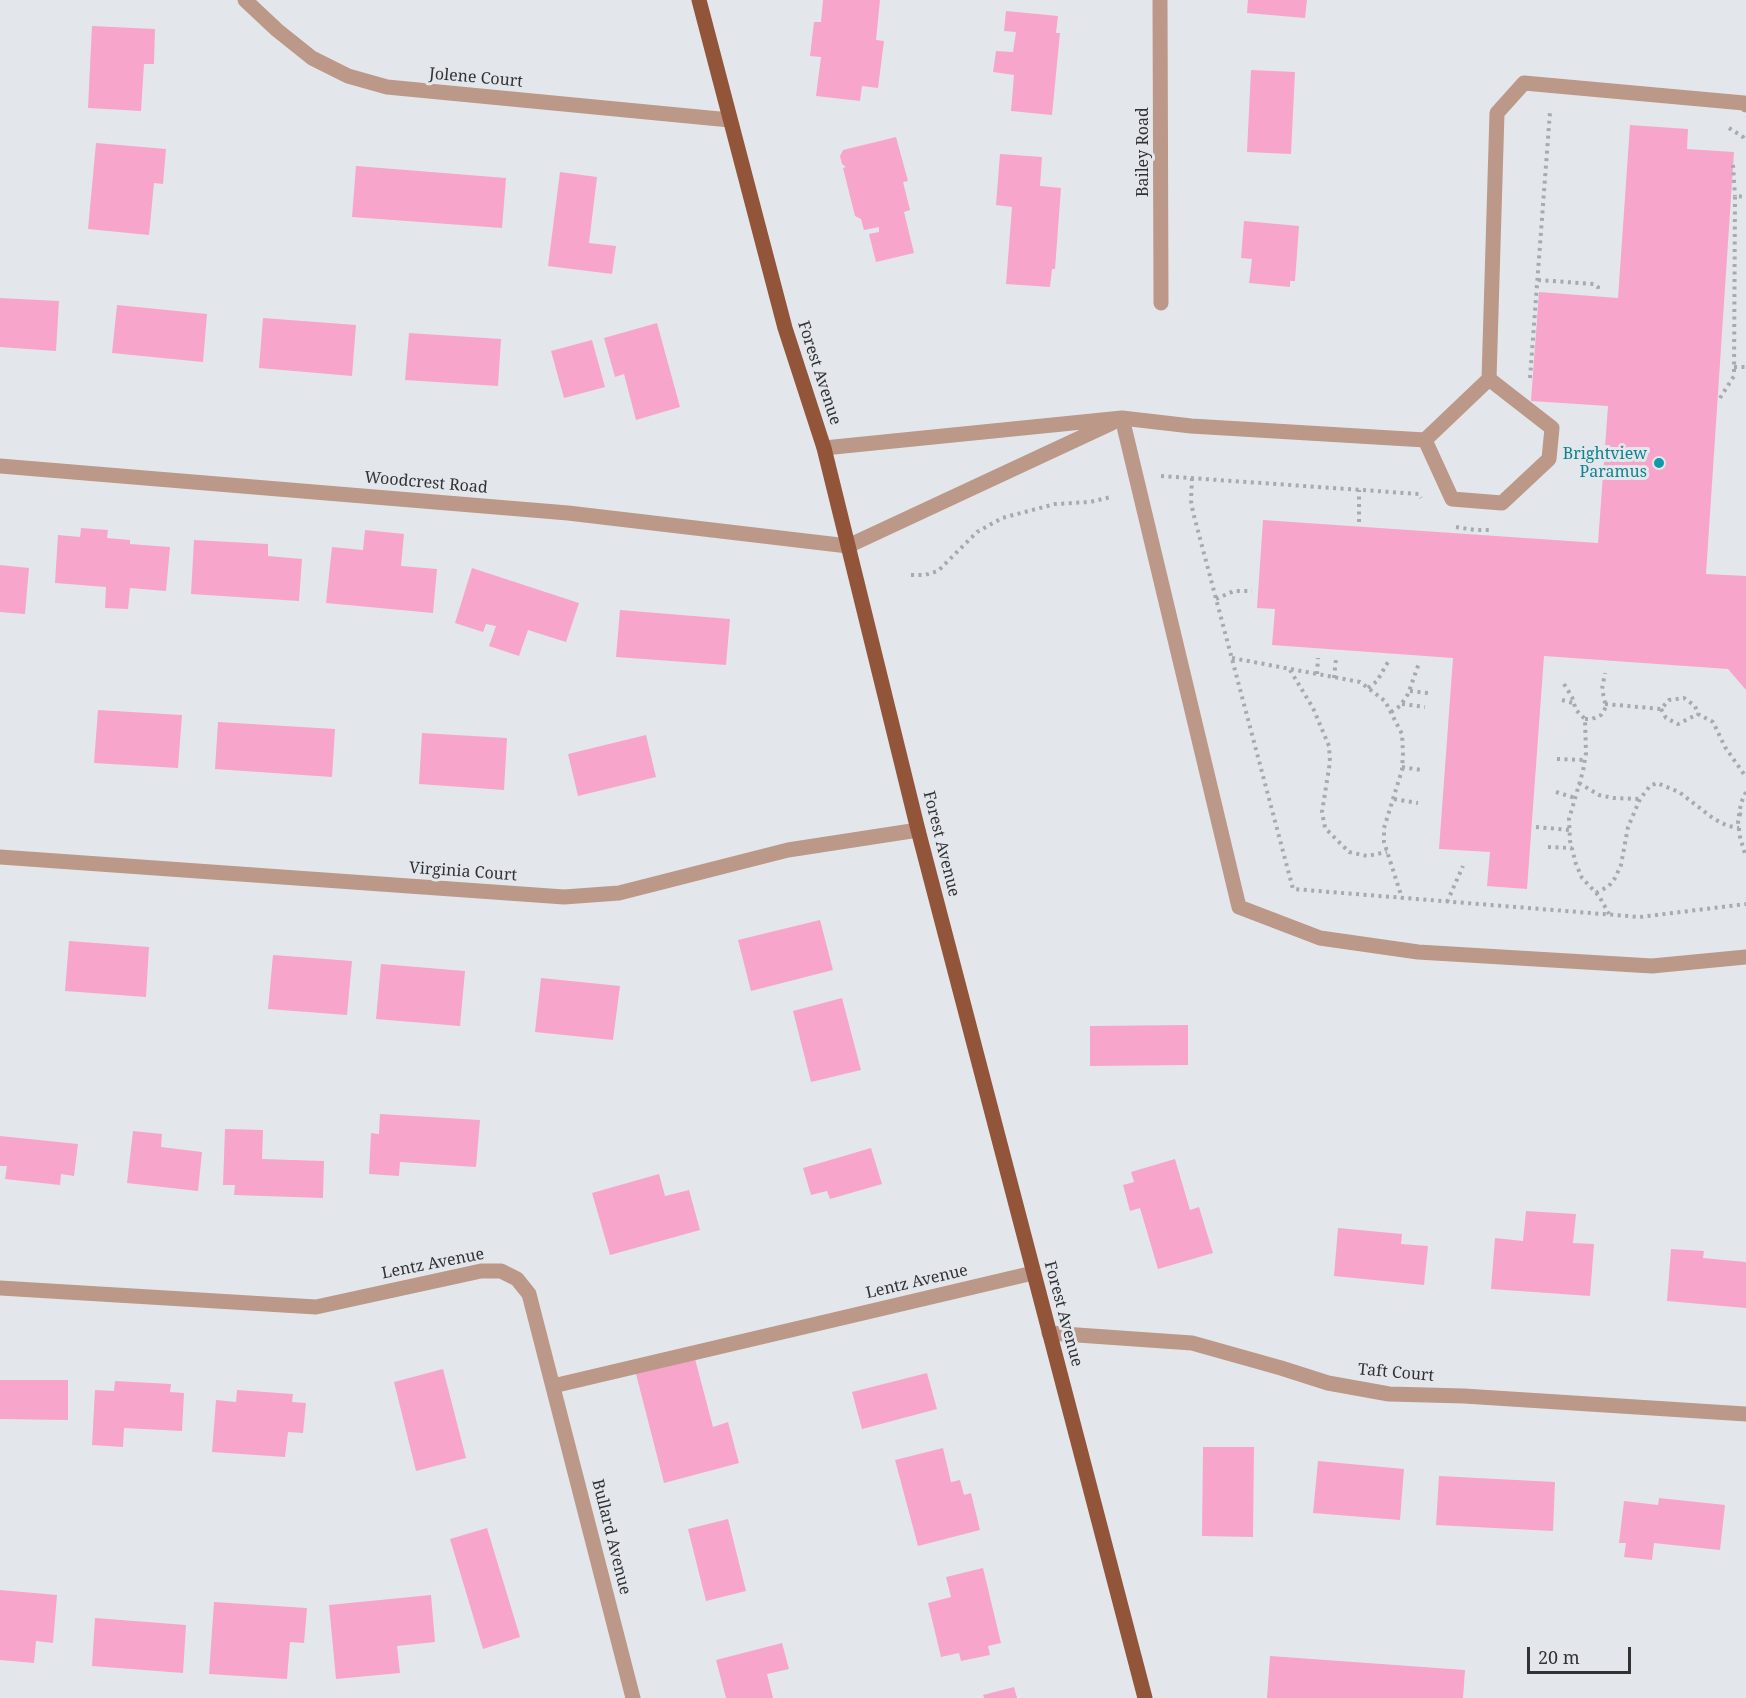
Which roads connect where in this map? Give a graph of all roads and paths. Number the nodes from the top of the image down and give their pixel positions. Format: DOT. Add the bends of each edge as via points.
graph roads {
  1 [pos="245,0"];
  2 [pos="699,0"];
  3 [pos="1160,0"];
  4 [pos="1746,105"];
  5 [pos="1562,112"];
  6 [pos="730,120"];
  7 [pos="1722,125"];
  8 [pos="1746,142"];
  9 [pos="1733,165"];
  10 [pos="1735,196"];
  11 [pos="1746,196"];
  12 [pos="1538,280"];
  13 [pos="1599,292"];
  14 [pos="1161,303"];
  15 [pos="1734,367"];
  16 [pos="1746,367"];
  17 [pos="1489,379"];
  18 [pos="1529,384"];
  19 [pos="1720,398"];
  20 [pos="1122,418"];
  21 [pos="1425,440"];
  22 [pos="824,448"];
  23 [pos="0,466"];
  24 [pos="1152,475"];
  25 [pos="1192,478"];
  26 [pos="1359,490"];
  27 [pos="1111,497"];
  28 [pos="1423,501"];
  29 [pos="1359,522"];
  30 [pos="1452,526"];
  31 [pos="1497,529"];
  32 [pos="848,546"];
  33 [pos="911,575"];
  34 [pos="1252,591"];
  35 [pos="1216,599"];
  36 [pos="1232,658"];
  37 [pos="1318,658"];
  38 [pos="1336,659"];
  39 [pos="1388,662"];
  40 [pos="1419,663"];
  41 [pos="1289,669"];
  42 [pos="1605,674"];
  43 [pos="1317,675"];
  44 [pos="1334,678"];
  45 [pos="1564,684"];
  46 [pos="1368,688"];
  47 [pos="1410,691"];
  48 [pos="1428,693"];
  49 [pos="1562,700"];
  50 [pos="1574,703"];
  51 [pos="1402,704"];
  52 [pos="1605,704"];
  53 [pos="1425,707"];
  54 [pos="1661,709"];
  55 [pos="1391,712"];
  56 [pos="1698,714"];
  57 [pos="1585,719"];
  58 [pos="1557,759"];
  59 [pos="1585,759"];
  60 [pos="1402,767"];
  61 [pos="1421,770"];
  62 [pos="1746,777"];
  63 [pos="1579,783"];
  64 [pos="1556,792"];
  65 [pos="1746,792"];
  66 [pos="1575,798"];
  67 [pos="1394,799"];
  68 [pos="1640,799"];
  69 [pos="1418,803"];
  70 [pos="1740,814"];
  71 [pos="1746,816"];
  72 [pos="1536,827"];
  73 [pos="1739,828"];
  74 [pos="918,830"];
  75 [pos="1569,830"];
  76 [pos="1548,847"];
  77 [pos="1572,848"];
  78 [pos="1387,852"];
  79 [pos="0,857"];
  80 [pos="1746,857"];
  81 [pos="1463,866"];
  82 [pos="1596,892"];
  83 [pos="1402,898"];
  84 [pos="1447,902"];
  85 [pos="1746,904"];
  86 [pos="1609,915"];
  87 [pos="1746,957"];
  88 [pos="1033,1273"];
  89 [pos="0,1288"];
  90 [pos="1049,1333"];
  91 [pos="553,1386"];
  92 [pos="1746,1414"];
  93 [pos="633,1698"];
  94 [pos="1145,1698"];
  1 -- 6 [label="street, Jolene Court" via="312,58 348,76 387,87"];
  2 -- 6 [label="main road, Forest Avenue"];
  3 -- 14 [label="street, Bailey Road"];
  4 -- 17 [label="street" via="1524,83 1497,113"];
  5 -- 12 [label="path" via="1550,112"];
  6 -- 22 [label="main road, Forest Avenue" via="785,328"];
  7 -- 8 [label="path"];
  9 -- 10 [label="path"];
  10 -- 11 [label="path"];
  10 -- 15 [label="path"];
  12 -- 13 [label="path" via="1594,284"];
  12 -- 18 [label="path"];
  15 -- 16 [label="path"];
  15 -- 19 [label="path" via="1734,376"];
  17 -- 21 [label="street"];
  17 -- 21 [label="street" via="1552,428 1549,459 1502,504 1452,500"];
  20 -- 21 [label="street"];
  20 -- 22 [label="street"];
  20 -- 32 [label="street"];
  20 -- 87 [label="street" via="1239,907 1320,938 1418,952 1652,966"];
  22 -- 32 [label="main road, Forest Avenue"];
  23 -- 32 [label="street, Woodcrest Road" via="568,513"];
  24 -- 25 [label="path"];
  25 -- 26 [label="path"];
  25 -- 35 [label="path" via="1191,501"];
  26 -- 28 [label="path" via="1419,494"];
  26 -- 29 [label="path"];
  27 -- 33 [label="path" via="1055,504 1002,518 977,532 938,571"];
  30 -- 31 [label="path"];
  32 -- 74 [label="main road, Forest Avenue"];
  34 -- 35 [label="path" via="1234,591"];
  35 -- 36 [label="path"];
  36 -- 41 [label="path"];
  36 -- 83 [label="path" via="1293,889"];
  37 -- 43 [label="path"];
  38 -- 44 [label="path"];
  39 -- 46 [label="path"];
  40 -- 47 [label="path"];
  41 -- 43 [label="path"];
  41 -- 78 [label="path" via="1313,708 1329,746 1324,828 1349,852 1367,856"];
  42 -- 52 [label="path"];
  43 -- 44 [label="path"];
  44 -- 46 [label="path" via="1360,682"];
  45 -- 50 [label="path"];
  46 -- 55 [label="path" via="1385,701"];
  47 -- 48 [label="path"];
  47 -- 51 [label="path"];
  49 -- 50 [label="path"];
  50 -- 57 [label="path"];
  51 -- 53 [label="path"];
  51 -- 55 [label="path"];
  52 -- 54 [label="path"];
  52 -- 57 [label="path" via="1601,715"];
  54 -- 56 [label="path" via="1666,718 1678,724"];
  54 -- 56 [label="path" via="1670,700 1684,698 1695,706"];
  55 -- 60 [label="path" via="1402,734"];
  56 -- 62 [label="path" via="1713,722"];
  57 -- 59 [label="path"];
  58 -- 59 [label="path"];
  59 -- 63 [label="path"];
  60 -- 61 [label="path"];
  60 -- 67 [label="path"];
  63 -- 66 [label="path"];
  63 -- 68 [label="path" via="1599,795"];
  64 -- 66 [label="path"];
  65 -- 70 [label="path"];
  66 -- 75 [label="path"];
  67 -- 69 [label="path"];
  67 -- 78 [label="path" via="1384,828"];
  68 -- 73 [label="path" via="1650,786 1667,785 1714,819"];
  68 -- 82 [label="path" via="1628,827 1622,865 1609,886"];
  70 -- 71 [label="path"];
  70 -- 73 [label="path"];
  72 -- 75 [label="path"];
  73 -- 80 [label="path"];
  74 -- 79 [label="street, Virginia Court" via="788,850 619,893 564,897"];
  74 -- 88 [label="main road, Forest Avenue"];
  75 -- 77 [label="path"];
  76 -- 77 [label="path"];
  77 -- 82 [label="path" via="1582,878"];
  78 -- 83 [label="path"];
  81 -- 84 [label="path"];
  82 -- 86 [label="path"];
  83 -- 84 [label="path"];
  84 -- 86 [label="path"];
  85 -- 86 [label="path" via="1640,917"];
  88 -- 90 [label="main road, Forest Avenue"];
  88 -- 91 [label="street, Lentz Avenue"];
  89 -- 91 [label="street, Lentz Avenue" via="316,1306 481,1271 501,1271 517,1279 529,1294"];
  90 -- 92 [label="street, Taft Court" via="1192,1343 1328,1383 1389,1394"];
  90 -- 94 [label="main road, Forest Avenue"];
  91 -- 93 [label="street, Bullard Avenue"];
}
